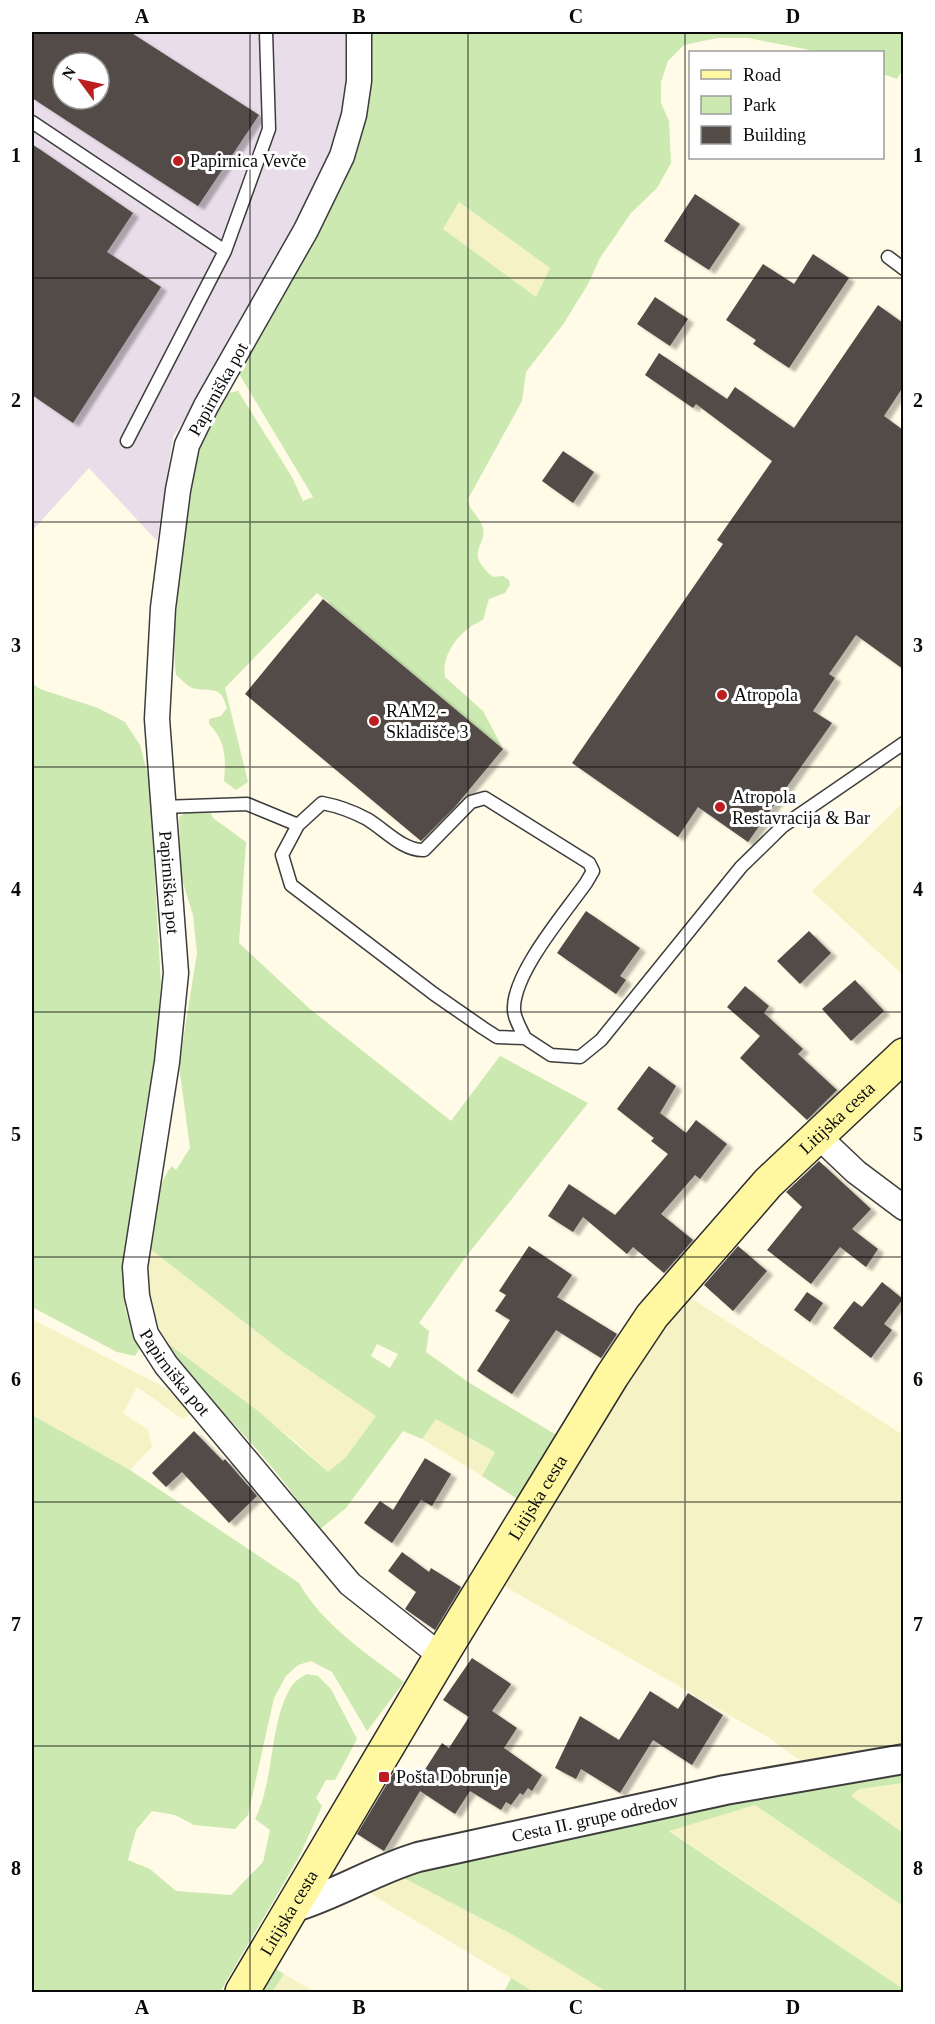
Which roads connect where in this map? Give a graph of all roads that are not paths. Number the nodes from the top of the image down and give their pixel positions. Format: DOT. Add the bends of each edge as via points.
graph roads {
  1 [pos="266,32"];
  2 [pos="359,32"];
  3 [pos="32,122"];
  4 [pos="225,251"];
  5 [pos="888,257"];
  6 [pos="903,269"];
  7 [pos="127,441"];
  8 [pos="903,743"];
  9 [pos="162,807"];
  10 [pos="298,825"];
  11 [pos="525,1038"];
  12 [pos="903,1055"];
  13 [pos="818,1136"];
  14 [pos="903,1208"];
  15 [pos="441,1656"];
  16 [pos="903,1759"];
  17 [pos="295,1907"];
  18 [pos="242,1992"];
  1 -- 4 [label="lane" via="269,129"];
  2 -- 9 [label="street, Papirniška pot" via="359,81 342,156 306,230 187,445 163,608 157,719"];
  3 -- 4 [label="lane"];
  4 -- 7 [label="lane"];
  5 -- 6 [label="lane"];
  8 -- 11 [label="lane" via="783,826 741,867 601,1040 580,1058 551,1055"];
  9 -- 10 [label="lane" via="247,804"];
  9 -- 15 [label="street, Papirniška pot" via="176,973 167,1062 135,1267 146,1334 166,1365 350,1584"];
  10 -- 11 [label="lane" via="282,855 291,885 497,1037"];
  10 -- 11 [label="lane" via="322,803 341,806 414,851 424,850 471,802 485,798 589,863 593,872 516,988 513,1011"];
  12 -- 13 [label="main road, Litijska cesta"];
  13 -- 14 [label="street"];
  13 -- 15 [label="main road, Litijska cesta" via="753,1200 652,1316"];
  15 -- 17 [label="main road, Litijska cesta"];
  16 -- 17 [label="street, Cesta II. grupe odredov" via="725,1790 418,1857"];
  17 -- 18 [label="main road, Litijska cesta"];
}
